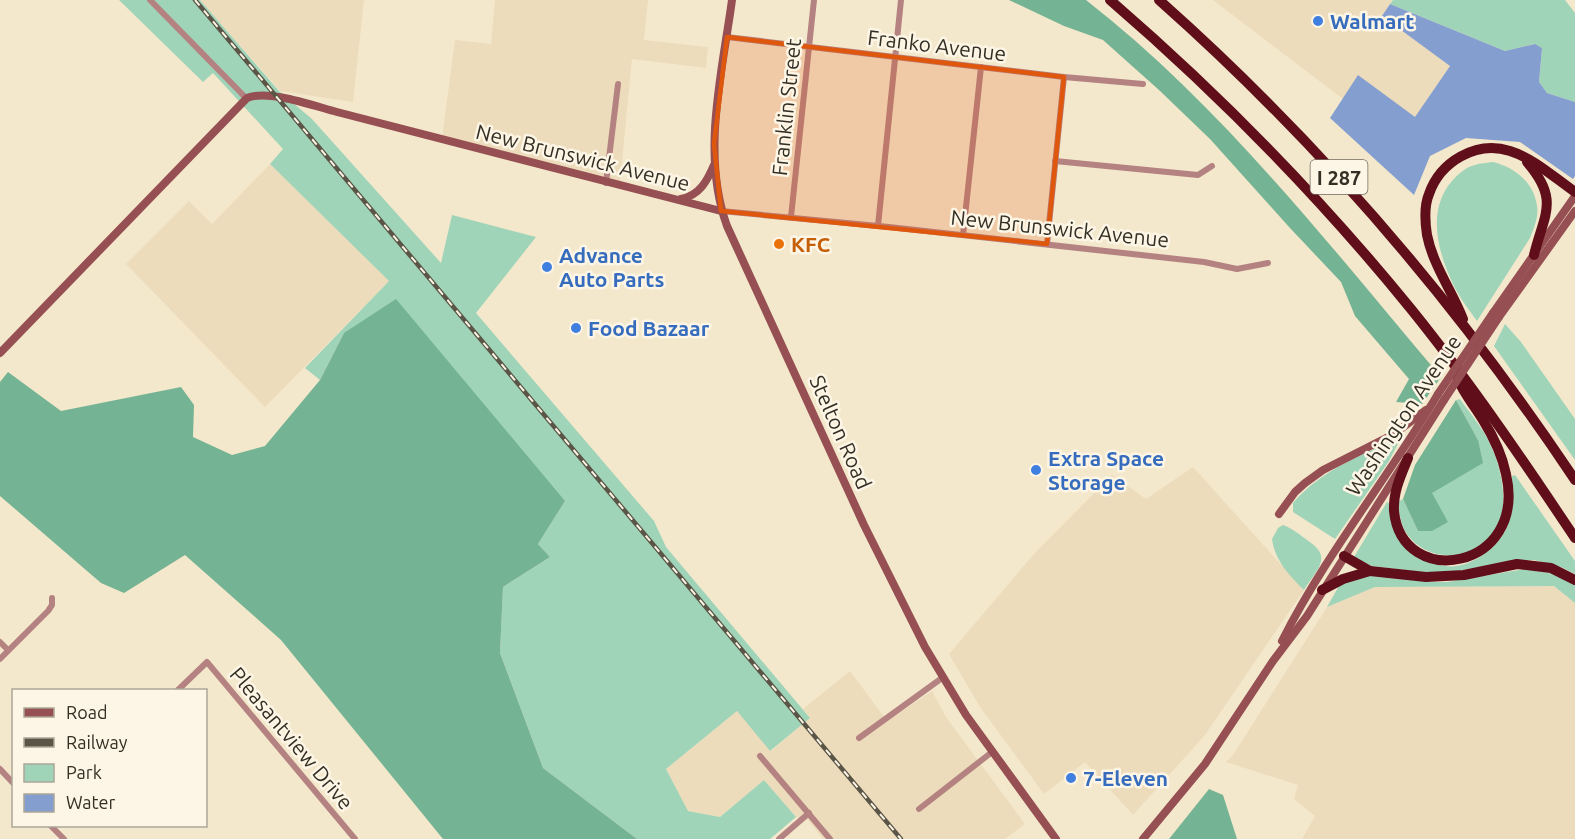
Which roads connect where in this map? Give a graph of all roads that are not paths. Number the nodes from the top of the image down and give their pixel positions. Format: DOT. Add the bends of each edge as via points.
graph roads {
  1 [pos="150,0"];
  2 [pos="732,0"];
  3 [pos="814,0"];
  4 [pos="901,0"];
  5 [pos="1110,0"];
  6 [pos="1160,0"];
  7 [pos="727,37"];
  8 [pos="810,46"];
  9 [pos="896,57"];
  10 [pos="981,67"];
  11 [pos="1064,77"];
  12 [pos="618,84"];
  13 [pos="1143,84"];
  14 [pos="246,98"];
  15 [pos="1523,158"];
  16 [pos="1054,161"];
  17 [pos="715,162"];
  18 [pos="1212,166"];
  19 [pos="606,183"];
  20 [pos="1575,194"];
  21 [pos="680,200"];
  22 [pos="721,211"];
  23 [pos="1575,211"];
  24 [pos="791,217"];
  25 [pos="878,226"];
  26 [pos="963,235"];
  27 [pos="1047,244"];
  28 [pos="1534,255"];
  29 [pos="1268,263"];
  30 [pos="1496,315"];
  31 [pos="1467,329"];
  32 [pos="0,353"];
  33 [pos="1452,362"];
  34 [pos="1441,397"];
  35 [pos="1431,407"];
  36 [pos="1408,458"];
  37 [pos="1575,480"];
  38 [pos="1279,514"];
  39 [pos="1575,538"];
  40 [pos="1344,556"];
  41 [pos="1370,571"];
  42 [pos="1575,580"];
  43 [pos="1322,591"];
  44 [pos="52,598"];
  45 [pos="0,642"];
  46 [pos="8,650"];
  47 [pos="0,659"];
  48 [pos="1273,661"];
  49 [pos="942,678"];
  50 [pos="179,689"];
  51 [pos="859,738"];
  52 [pos="992,752"];
  53 [pos="759,756"];
  54 [pos="0,769"];
  55 [pos="12,782"];
  56 [pos="919,809"];
  57 [pos="809,813"];
  58 [pos="53,827"];
  59 [pos="1055,838"];
  60 [pos="64,839"];
  61 [pos="354,839"];
  62 [pos="779,839"];
  63 [pos="830,839"];
  64 [pos="1143,839"];
  1 -- 14 [label="street"];
  2 -- 7 [label="main road, Stelton Road"];
  3 -- 8 [label="street, Franklin Street"];
  4 -- 9 [label="street"];
  5 -- 33 [label="highway, I 287" via="1207,87 1283,164 1363,252"];
  6 -- 31 [label="highway, I 287" via="1226,60 1350,189"];
  7 -- 8 [label="street, Franko Avenue"];
  7 -- 17 [label="main road, Stelton Road" via="717,105"];
  8 -- 9 [label="street, Franko Avenue"];
  8 -- 24 [label="street, Franklin Street"];
  9 -- 10 [label="street, Franko Avenue"];
  9 -- 25 [label="street"];
  10 -- 11 [label="street, Franko Avenue"];
  10 -- 26 [label="street"];
  11 -- 13 [label="street, Franko Avenue"];
  11 -- 16 [label="street"];
  12 -- 19 [label="street"];
  14 -- 19 [label="main road, New Brunswick Avenue" via="254,94 277,97"];
  14 -- 32 [label="main road"];
  15 -- 20 [label="highway"];
  15 -- 28 [label="highway" via="1540,179 1547,196 1544,228"];
  15 -- 31 [label="highway" via="1496,149 1463,155 1441,173 1428,195 1426,221 1431,249"];
  16 -- 18 [label="street" via="1198,175"];
  16 -- 27 [label="street"];
  17 -- 21 [label="main road" via="698,192"];
  17 -- 22 [label="main road, Stelton Road"];
  19 -- 21 [label="main road, New Brunswick Avenue"];
  20 -- 28 [label="main road, Washington Avenue"];
  21 -- 22 [label="main road, New Brunswick Avenue"];
  22 -- 24 [label="street, New Brunswick Avenue"];
  22 -- 49 [label="main road, Stelton Road" via="864,525"];
  23 -- 30 [label="main road, Washington Avenue"];
  24 -- 25 [label="street, New Brunswick Avenue"];
  25 -- 26 [label="street, New Brunswick Avenue"];
  26 -- 27 [label="street, New Brunswick Avenue"];
  27 -- 29 [label="street, New Brunswick Avenue" via="1204,262 1237,270"];
  28 -- 30 [label="main road, Washington Avenue"];
  30 -- 34 [label="main road, Washington Avenue, bridge"];
  31 -- 37 [label="highway, I 287"];
  33 -- 36 [label="highway" via="1462,390 1499,451 1506,475 1508,508 1496,538 1473,555 1455,560 1431,557 1411,546 1401,532 1394,510 1395,493"];
  33 -- 39 [label="highway, I 287"];
  34 -- 35 [label="main road, Washington Avenue"];
  34 -- 36 [label="main road, Washington Avenue"];
  35 -- 38 [label="main road" via="1394,434 1323,470 1295,492"];
  35 -- 48 [label="main road, Washington Avenue" via="1327,563"];
  36 -- 40 [label="main road, Washington Avenue"];
  40 -- 41 [label="highway"];
  40 -- 43 [label="main road, Washington Avenue"];
  41 -- 42 [label="highway" via="1446,577 1533,564"];
  41 -- 43 [label="highway"];
  43 -- 48 [label="main road, Washington Avenue"];
  44 -- 46 [label="street" via="48,611"];
  45 -- 46 [label="street"];
  46 -- 47 [label="street"];
  48 -- 64 [label="main road, Washington Avenue" via="1205,764"];
  49 -- 51 [label="street"];
  49 -- 52 [label="main road, Stelton Road"];
  50 -- 61 [label="street, Pleasantview Drive" via="207,662"];
  52 -- 56 [label="street"];
  52 -- 59 [label="main road, Stelton Road"];
  53 -- 57 [label="street"];
  54 -- 55 [label="street"];
  57 -- 62 [label="street"];
  57 -- 63 [label="street"];
  58 -- 60 [label="street"];
}
